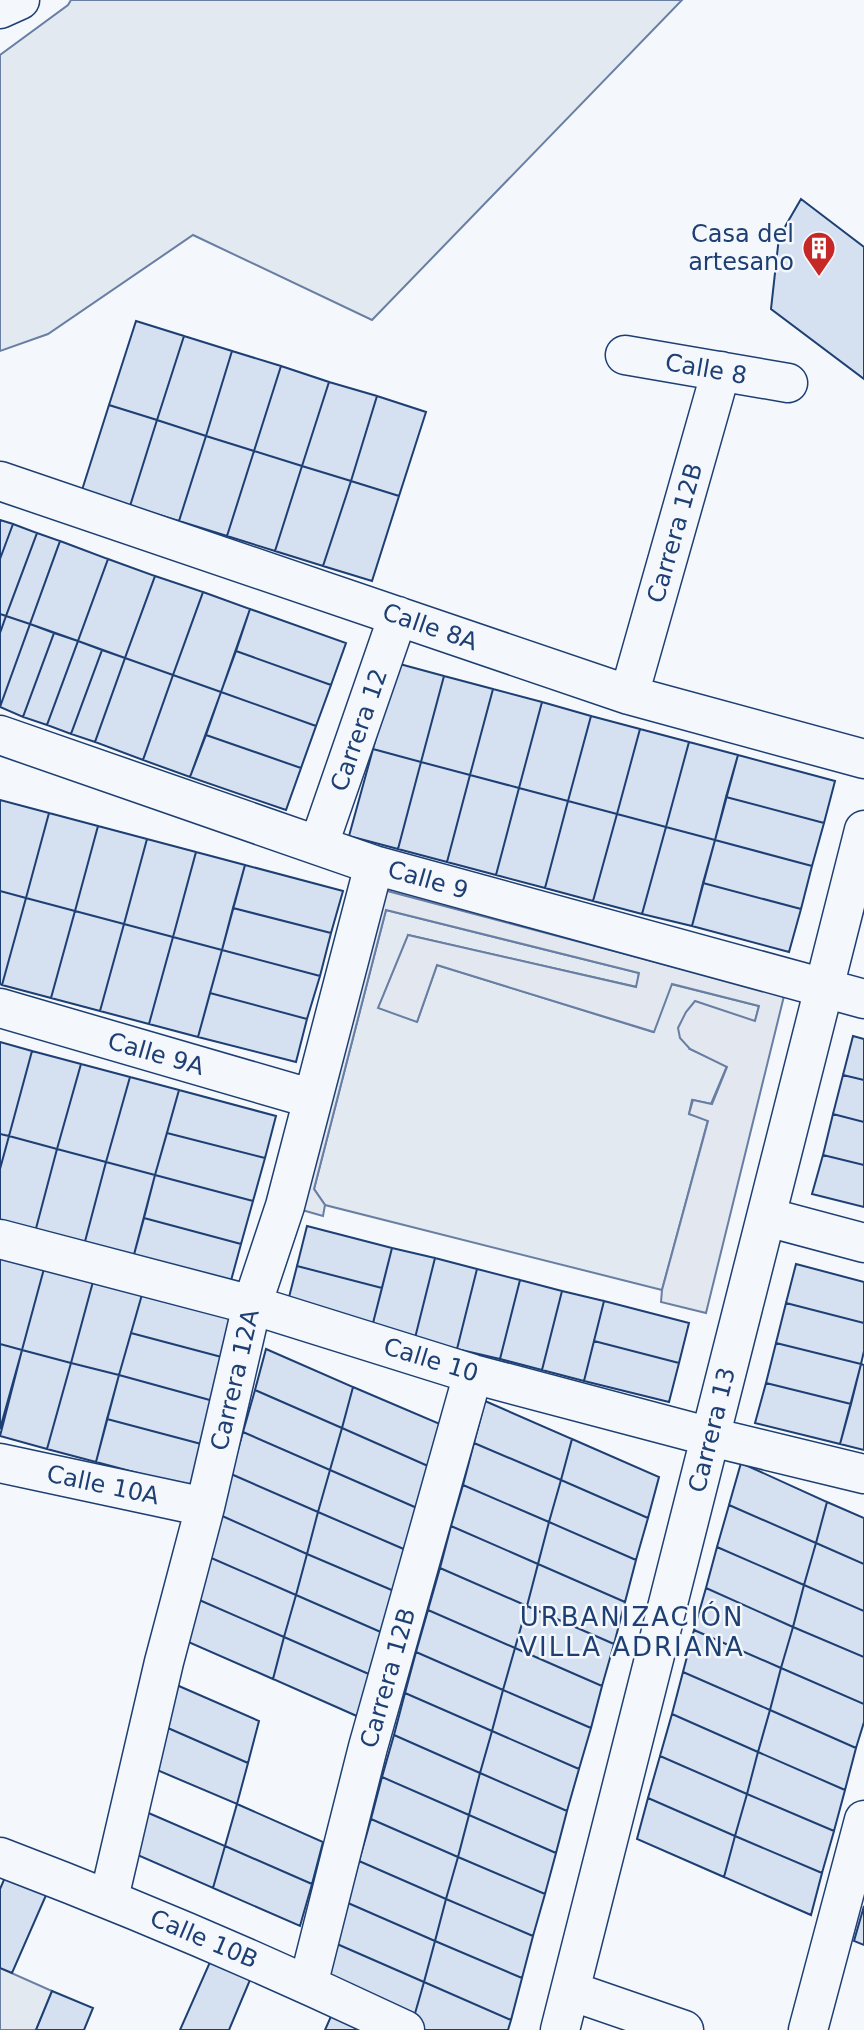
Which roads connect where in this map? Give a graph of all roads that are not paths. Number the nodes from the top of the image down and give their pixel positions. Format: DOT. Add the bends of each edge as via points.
graph roads {
  1 [pos="20,0"];
  2 [pos="0,9"];
  3 [pos="625,355"];
  4 [pos="721,371"];
  5 [pos="788,383"];
  6 [pos="0,481"];
  7 [pos="398,616"];
  8 [pos="629,695"];
  9 [pos="0,735"];
  10 [pos="864,759"];
  11 [pos="864,831"];
  12 [pos="319,844"];
  13 [pos="374,865"];
  14 [pos="824,988"];
  15 [pos="864,999"];
  16 [pos="0,1008"];
  17 [pos="313,1099"];
  18 [pos="767,1217"];
  19 [pos="0,1239"];
  20 [pos="864,1243"];
  21 [pos="252,1305"];
  22 [pos="473,1374"];
  23 [pos="711,1437"];
  24 [pos="2,1471"];
  25 [pos="864,1474"];
  26 [pos="205,1507"];
  27 [pos="864,1820"];
  28 [pos="0,1857"];
  29 [pos="109,1898"];
  30 [pos="308,1985"];
  31 [pos="571,1991"];
  32 [pos="405,2030"];
  33 [pos="560,2030"];
  34 [pos="684,2030"];
  35 [pos="808,2030"];
  1 -- 2 [label="street"];
  3 -- 4 [label="street, Calle 8"];
  4 -- 5 [label="street, Calle 8"];
  4 -- 8 [label="street, Carrera 12B"];
  6 -- 7 [label="street, Calle 8A"];
  7 -- 8 [label="street, Calle 8A"];
  7 -- 12 [label="street, Carrera 12"];
  8 -- 10 [label="street, Calle 8A"];
  9 -- 12 [label="street, Calle 9"];
  11 -- 14 [label="street, Carrera 13"];
  12 -- 13 [label="street, Calle 9"];
  13 -- 14 [label="street, Calle 9"];
  13 -- 17 [label="street, Carrera 12A"];
  14 -- 15 [label="street, Calle 9"];
  14 -- 18 [label="street, Carrera 13"];
  16 -- 17 [label="street, Calle 9A"];
  17 -- 21 [label="street, Carrera 12A" via="285,1206"];
  18 -- 20 [label="street"];
  18 -- 23 [label="street, Carrera 13"];
  19 -- 21 [label="street, Calle 10"];
  21 -- 22 [label="street, Calle 10"];
  21 -- 26 [label="street, Carrera 12A"];
  22 -- 23 [label="street, Calle 10"];
  22 -- 30 [label="street, Carrera 12B" via="368,1747"];
  23 -- 25 [label="street, Calle 10"];
  23 -- 31 [label="street, Carrera 13"];
  24 -- 26 [label="street, Calle 10A"];
  26 -- 29 [label="street, Carrera 12A"];
  27 -- 35 [label="street"];
  28 -- 29 [label="street, Calle 10B"];
  29 -- 30 [label="street, Calle 10B"];
  30 -- 32 [label="street, Calle 10B"];
  31 -- 33 [label="street, Carrera 13"];
  31 -- 34 [label="street"];
}
